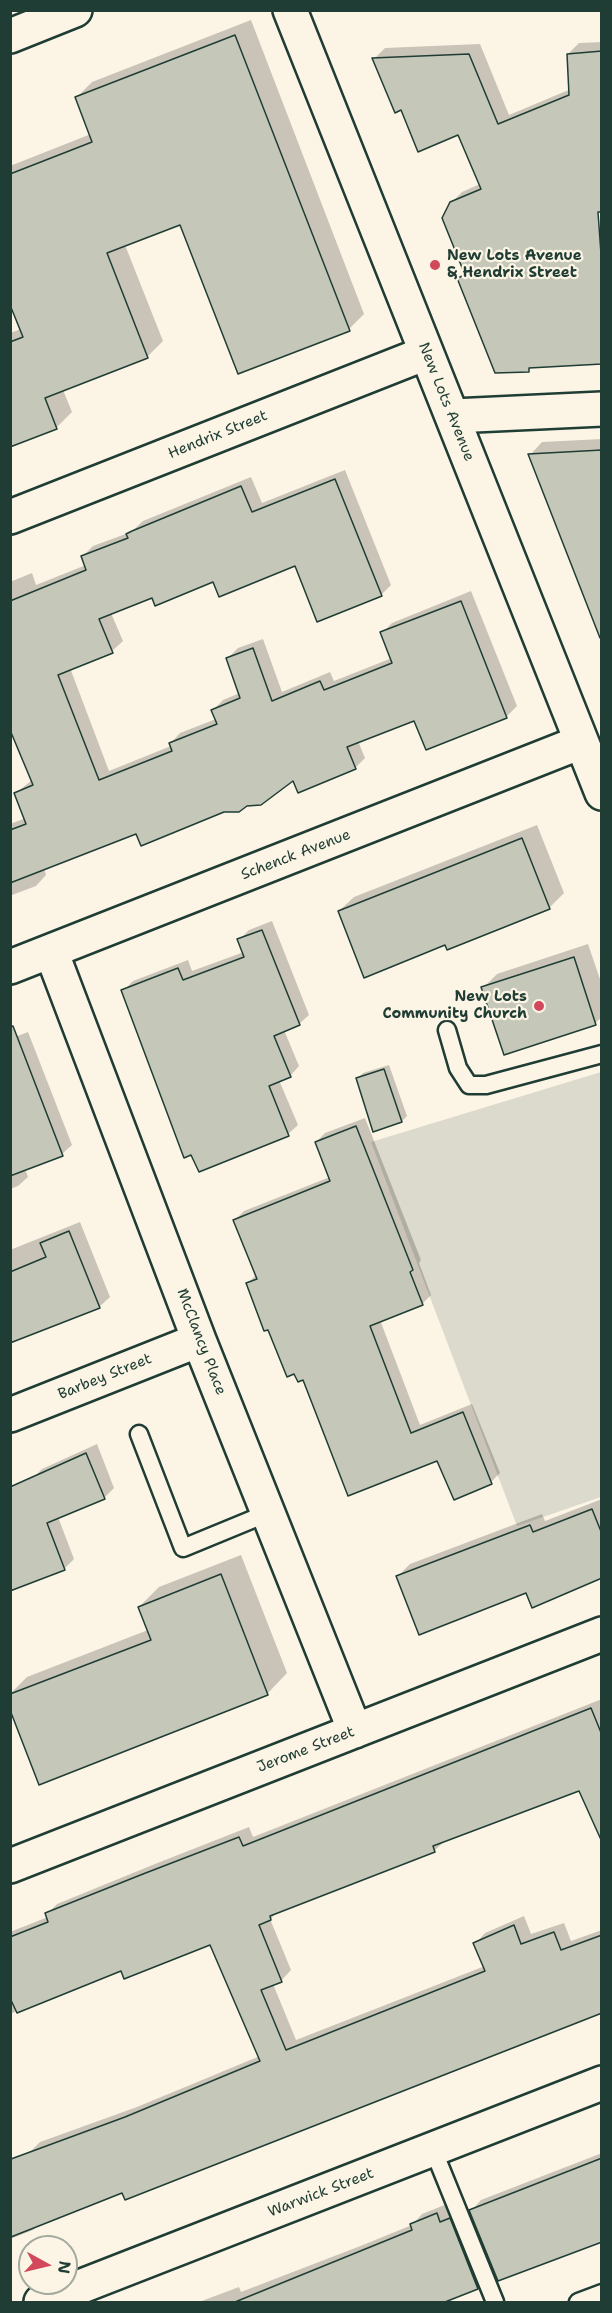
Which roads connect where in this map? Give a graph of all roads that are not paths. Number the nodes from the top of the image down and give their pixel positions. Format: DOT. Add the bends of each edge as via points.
graph roads {
  1 [pos="75,10"];
  2 [pos="290,10"];
  3 [pos="10,36"];
  4 [pos="426,353"];
  5 [pos="602,409"];
  6 [pos="453,416"];
  7 [pos="10,517"];
  8 [pos="581,742"];
  9 [pos="602,793"];
  10 [pos="51,951"];
  11 [pos="10,967"];
  12 [pos="447,1030"];
  13 [pos="602,1054"];
  14 [pos="199,1340"];
  15 [pos="10,1415"];
  16 [pos="140,1434"];
  17 [pos="268,1513"];
  18 [pos="602,1634"];
  19 [pos="355,1731"];
  20 [pos="10,1866"];
  21 [pos="602,2083"];
  22 [pos="433,2149"];
  23 [pos="602,2293"];
  24 [pos="41,2302"];
  25 [pos="495,2302"];
  26 [pos="578,2302"];
  1 -- 3 [label="street"];
  2 -- 4 [label="street, New Lots Avenue"];
  4 -- 6 [label="street, New Lots Avenue"];
  4 -- 7 [label="street, Hendrix Street"];
  5 -- 6 [label="street"];
  6 -- 8 [label="street, New Lots Avenue"];
  8 -- 9 [label="street, New Lots Avenue"];
  8 -- 10 [label="street, Schenck Avenue"];
  10 -- 11 [label="street, Schenck Avenue"];
  10 -- 14 [label="street, McClancy Place"];
  12 -- 13 [label="lane" via="458,1068 469,1085 486,1085"];
  14 -- 15 [label="street, Barbey Street"];
  14 -- 17 [label="street, McClancy Place"];
  16 -- 17 [label="lane" via="183,1548"];
  17 -- 19 [label="street, McClancy Place"];
  18 -- 19 [label="street, Jerome Street"];
  19 -- 20 [label="street, Jerome Street"];
  21 -- 22 [label="street, Warwick Street"];
  22 -- 24 [label="street, Warwick Street"];
  22 -- 25 [label="lane"];
  23 -- 26 [label="lane"];
}
